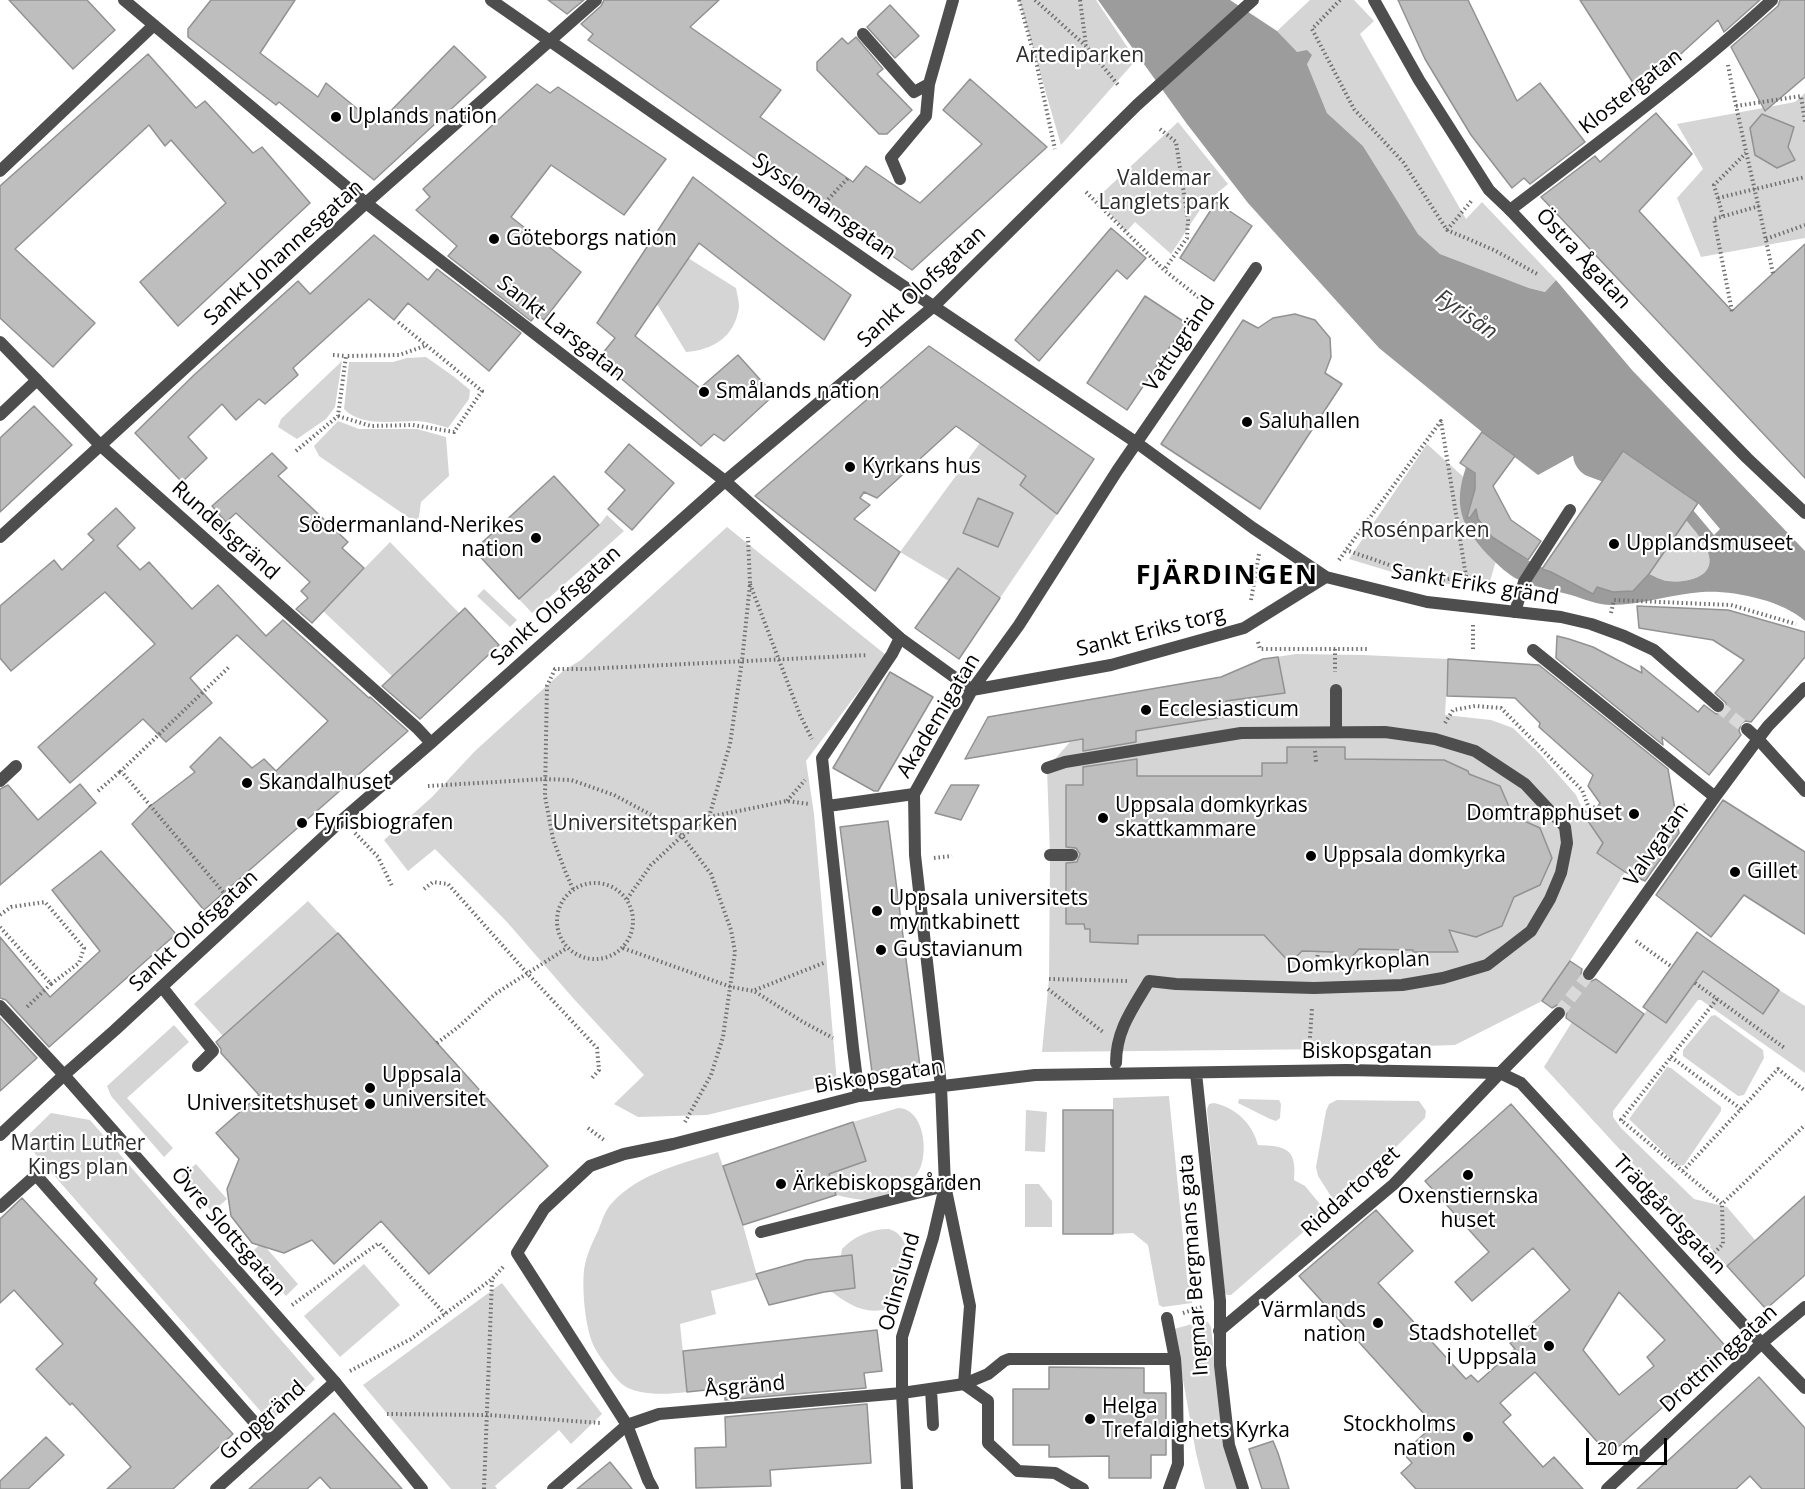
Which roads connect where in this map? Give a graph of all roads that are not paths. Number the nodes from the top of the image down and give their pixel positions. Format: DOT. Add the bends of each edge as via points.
graph roads {
  1 [pos="124,0"];
  2 [pos="491,0"];
  3 [pos="596,0"];
  4 [pos="953,0"];
  5 [pos="1253,0"];
  6 [pos="1374,0"];
  7 [pos="1772,0"];
  8 [pos="154,25"];
  9 [pos="864,34"];
  10 [pos="549,40"];
  11 [pos="929,84"];
  12 [pos="0,171"];
  13 [pos="900,180"];
  14 [pos="366,203"];
  15 [pos="1510,210"];
  16 [pos="1256,268"];
  17 [pos="934,306"];
  18 [pos="0,342"];
  19 [pos="37,380"];
  20 [pos="0,415"];
  21 [pos="1137,443"];
  22 [pos="101,446"];
  23 [pos="725,481"];
  24 [pos="1570,510"];
  25 [pos="1805,513"];
  26 [pos="0,537"];
  27 [pos="1326,577"];
  28 [pos="1515,612"];
  29 [pos="900,638"];
  30 [pos="1533,650"];
  31 [pos="1805,688"];
  32 [pos="972,690"];
  33 [pos="1336,690"];
  34 [pos="1718,706"];
  35 [pos="1747,729"];
  36 [pos="1336,732"];
  37 [pos="1758,739"];
  38 [pos="431,743"];
  39 [pos="16,766"];
  40 [pos="1047,768"];
  41 [pos="0,781"];
  42 [pos="1805,791"];
  43 [pos="915,794"];
  44 [pos="1715,797"];
  45 [pos="828,806"];
  46 [pos="1050,855"];
  47 [pos="1072,855"];
  48 [pos="1589,974"];
  49 [pos="162,987"];
  50 [pos="1559,1013"];
  51 [pos="5,1015"];
  52 [pos="1116,1063"];
  53 [pos="198,1066"];
  54 [pos="1196,1073"];
  55 [pos="1500,1073"];
  56 [pos="64,1075"];
  57 [pos="941,1086"];
  58 [pos="860,1095"];
  59 [pos="0,1135"];
  60 [pos="945,1186"];
  61 [pos="0,1207"];
  62 [pos="761,1232"];
  63 [pos="1805,1307"];
  64 [pos="1167,1318"];
  65 [pos="1219,1331"];
  66 [pos="1762,1343"];
  67 [pos="1175,1359"];
  68 [pos="335,1382"];
  69 [pos="964,1384"];
  70 [pos="1805,1388"];
  71 [pos="931,1389"];
  72 [pos="902,1393"];
  73 [pos="627,1425"];
  74 [pos="933,1425"];
  75 [pos="270,1440"];
  76 [pos="216,1489"];
  77 [pos="422,1489"];
  78 [pos="553,1489"];
  79 [pos="653,1489"];
  80 [pos="907,1489"];
  81 [pos="1083,1489"];
  82 [pos="1169,1489"];
  83 [pos="1243,1489"];
  84 [pos="1606,1489"];
  1 -- 8 [label="street, Sankt Larsgatan"];
  2 -- 10 [label="street, Sysslomansgatan"];
  3 -- 10 [label="street, Sankt Johannesgatan"];
  4 -- 11 [label="street"];
  5 -- 17 [label="street, Sankt Olofsgatan" via="1137,105"];
  6 -- 15 [label="street, Östra Ågatan" via="1487,187"];
  7 -- 15 [label="street, Klostergatan" via="1659,97"];
  8 -- 12 [label="street"];
  8 -- 14 [label="street, Sankt Larsgatan"];
  9 -- 11 [label="street" via="915,92"];
  10 -- 14 [label="street, Sankt Johannesgatan"];
  10 -- 17 [label="street, Sysslomansgatan"];
  11 -- 13 [label="street" via="926,116 891,158"];
  14 -- 22 [label="street, Sankt Johannesgatan"];
  14 -- 23 [label="street, Sankt Larsgatan"];
  15 -- 25 [label="street, Östra Ågatan" via="1664,373"];
  16 -- 21 [label="street, Vattugränd"];
  17 -- 21 [label="street, Sysslomansgatan"];
  17 -- 23 [label="street, Sankt Olofsgatan"];
  18 -- 19 [label="street, Rundelsgränd"];
  19 -- 20 [label="street"];
  19 -- 22 [label="street, Rundelsgränd"];
  21 -- 27 [label="street, Sankt Eriks gränd"];
  21 -- 32 [label="street, Akademigatan"];
  22 -- 26 [label="street, Sankt Johannesgatan"];
  22 -- 38 [label="street, Rundelsgränd"];
  23 -- 29 [label="street, Sankt Larsgatan"];
  23 -- 38 [label="street, Sankt Olofsgatan"];
  24 -- 28 [label="street" via="1524,582"];
  27 -- 28 [label="street, Sankt Eriks gränd" via="1427,602"];
  27 -- 32 [label="street, Sankt Eriks torg" via="1244,628 1111,665"];
  28 -- 34 [label="street, Sankt Eriks gränd" via="1561,617 1624,636 1654,650"];
  29 -- 32 [label="street, Sankt Larsgatan"];
  29 -- 45 [label="street" via="822,758"];
  30 -- 44 [label="street"];
  31 -- 37 [label="street, Valvgatan"];
  32 -- 43 [label="street, Akademigatan"];
  33 -- 36 [label="street"];
  35 -- 37 [label="street"];
  36 -- 40 [label="street" via="1241,733"];
  36 -- 52 [label="street, Domkyrkoplan" via="1385,732 1436,739 1475,752 1525,784 1565,827 1567,843 1561,873 1531,931 1487,965 1402,985 1314,988 1149,981 1122,1027"];
  37 -- 42 [label="street"];
  37 -- 44 [label="street, Valvgatan"];
  38 -- 49 [label="street, Sankt Olofsgatan"];
  39 -- 41 [label="street"];
  43 -- 45 [label="street"];
  43 -- 57 [label="street, Akademigatan" via="915,855"];
  44 -- 48 [label="street, Valvgatan"];
  45 -- 58 [label="street"];
  46 -- 47 [label="street"];
  49 -- 53 [label="street" via="213,1051"];
  49 -- 56 [label="street, Sankt Olofsgatan"];
  50 -- 55 [label="street"];
  51 -- 56 [label="street, Övre Slottsgatan"];
  54 -- 55 [label="street, Biskopsgatan"];
  54 -- 57 [label="street, Biskopsgatan" via="1035,1075"];
  54 -- 65 [label="street, Ingmar Bergmans gata" via="1220,1301"];
  55 -- 65 [label="street, Riddartorget" via="1394,1184"];
  55 -- 66 [label="street, Trädgårdsgatan" via="1521,1083"];
  56 -- 59 [label="street, Sankt Olofsgatan"];
  56 -- 68 [label="street, Övre Slottsgatan"];
  57 -- 58 [label="street, Biskopsgatan"];
  57 -- 60 [label="street, Odinslund"];
  58 -- 73 [label="street, Biskopsgatan" via="590,1166 544,1209 517,1253"];
  60 -- 62 [label="street"];
  60 -- 69 [label="street" via="970,1306"];
  60 -- 72 [label="street, Odinslund" via="902,1337"];
  61 -- 75 [label="street" via="36,1175"];
  63 -- 66 [label="street, Drottninggatan"];
  64 -- 67 [label="street"];
  65 -- 83 [label="street, Ingmar Bergmans gata" via="1230,1445"];
  66 -- 70 [label="street, Trädgårdsgatan"];
  66 -- 84 [label="street, Drottninggatan"];
  67 -- 69 [label="street, Åsgränd" via="1009,1359"];
  67 -- 82 [label="street" via="1179,1464"];
  68 -- 75 [label="street, Gropgränd"];
  68 -- 77 [label="street, Övre Slottsgatan"];
  69 -- 71 [label="street, Åsgränd"];
  69 -- 81 [label="street" via="988,1401 988,1443 1018,1472 1055,1473"];
  71 -- 72 [label="street, Åsgränd"];
  71 -- 74 [label="street"];
  72 -- 73 [label="street, Åsgränd" via="659,1414"];
  72 -- 80 [label="street, Odinslund"];
  73 -- 78 [label="street, Åsgränd"];
  73 -- 79 [label="street"];
  75 -- 76 [label="street, Gropgränd"];
}
